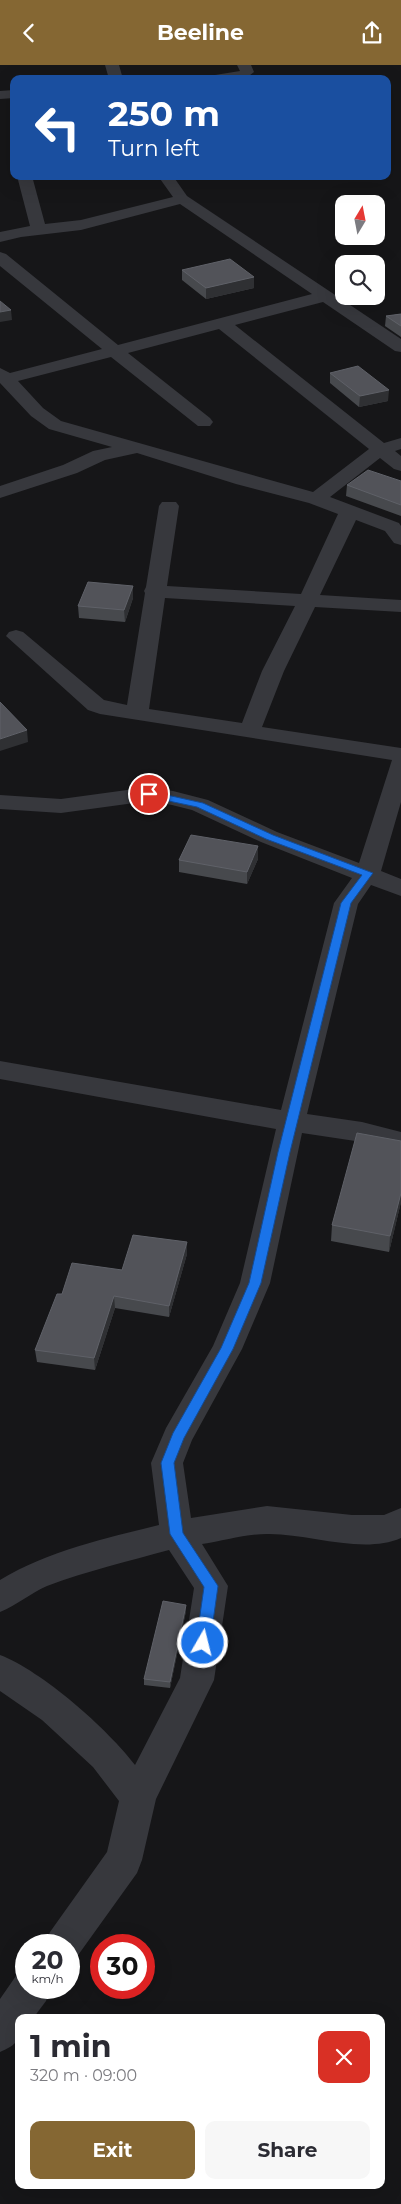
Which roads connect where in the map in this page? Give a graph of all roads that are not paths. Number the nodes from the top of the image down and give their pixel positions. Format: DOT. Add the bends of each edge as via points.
graph roads {
  1 [pos="25,180"];
  2 [pos="168,180"];
  3 [pos="182,199"];
  4 [pos="39,230"];
  5 [pos="0,237"];
  6 [pos="0,257"];
  7 [pos="325,296"];
  8 [pos="222,323"];
  9 [pos="401,347"];
  10 [pos="115,351"];
  11 [pos="3,376"];
  12 [pos="204,421"];
  13 [pos="401,442"];
  14 [pos="143,449"];
  15 [pos="383,450"];
  16 [pos="401,465"];
  17 [pos="0,492"];
  18 [pos="316,499"];
  19 [pos="169,506"];
  20 [pos="349,511"];
  21 [pos="401,539"];
  22 [pos="154,591"];
  23 [pos="307,600"];
  24 [pos="401,606"];
  25 [pos="16,636"];
  26 [pos="137,714"];
  27 [pos="250,730"];
  28 [pos="401,755"];
  29 [pos="401,765"];
  30 [pos="0,802"];
  31 [pos="368,873"];
  32 [pos="401,888"];
  33 [pos="0,1070"];
  34 [pos="291,1123"];
  35 [pos="401,1142"];
  36 [pos="401,1523"];
  37 [pos="177,1534"];
  38 [pos="0,1597"];
  39 [pos="0,1671"];
  40 [pos="138,1797"];
  41 [pos="71,1934"];
  42 [pos="23,1999"];
  43 [pos="0,2032"];
  1 -- 4 [label="street"];
  2 -- 3 [label="street"];
  3 -- 4 [label="street" via="81,225"];
  3 -- 7 [label="street"];
  4 -- 5 [label="street"];
  6 -- 10 [label="street"];
  7 -- 8 [label="street"];
  7 -- 9 [label="street"];
  8 -- 10 [label="street"];
  8 -- 15 [label="street"];
  10 -- 11 [label="street"];
  10 -- 12 [label="street"];
  11 -- 14 [label="street" via="36,412 55,425"];
  13 -- 15 [label="street"];
  14 -- 17 [label="street" via="100,455 70,469"];
  14 -- 18 [label="street"];
  15 -- 16 [label="street"];
  15 -- 18 [label="street" via="370,455"];
  18 -- 20 [label="street"];
  19 -- 22 [label="street"];
  20 -- 21 [label="street" via="392,527"];
  20 -- 23 [label="street"];
  22 -- 23 [label="street"];
  22 -- 26 [label="street"];
  23 -- 24 [label="street"];
  23 -- 27 [label="street" via="273,671"];
  25 -- 26 [label="street" via="96,705"];
  26 -- 27 [label="street"];
  27 -- 28 [label="street"];
  29 -- 31 [label="street"];
  30 -- 31 [label="street" via="60,806 149,794 173,798 200,805 269,837"];
  31 -- 32 [label="street"];
  31 -- 34 [label="street" via="346,903"];
  33 -- 34 [label="street"];
  34 -- 35 [label="street" via="362,1132"];
  34 -- 37 [label="street" via="255,1283 227,1349 167,1463"];
  36 -- 37 [label="street" via="387,1529 352,1529 267,1520"];
  37 -- 38 [label="street" via="35,1576"];
  37 -- 40 [label="street" via="211,1586 197,1680"];
  39 -- 40 [label="street" via="54,1709 106,1755"];
  40 -- 41 [label="street" via="124,1860"];
  42 -- 43 [label="street"];
}
